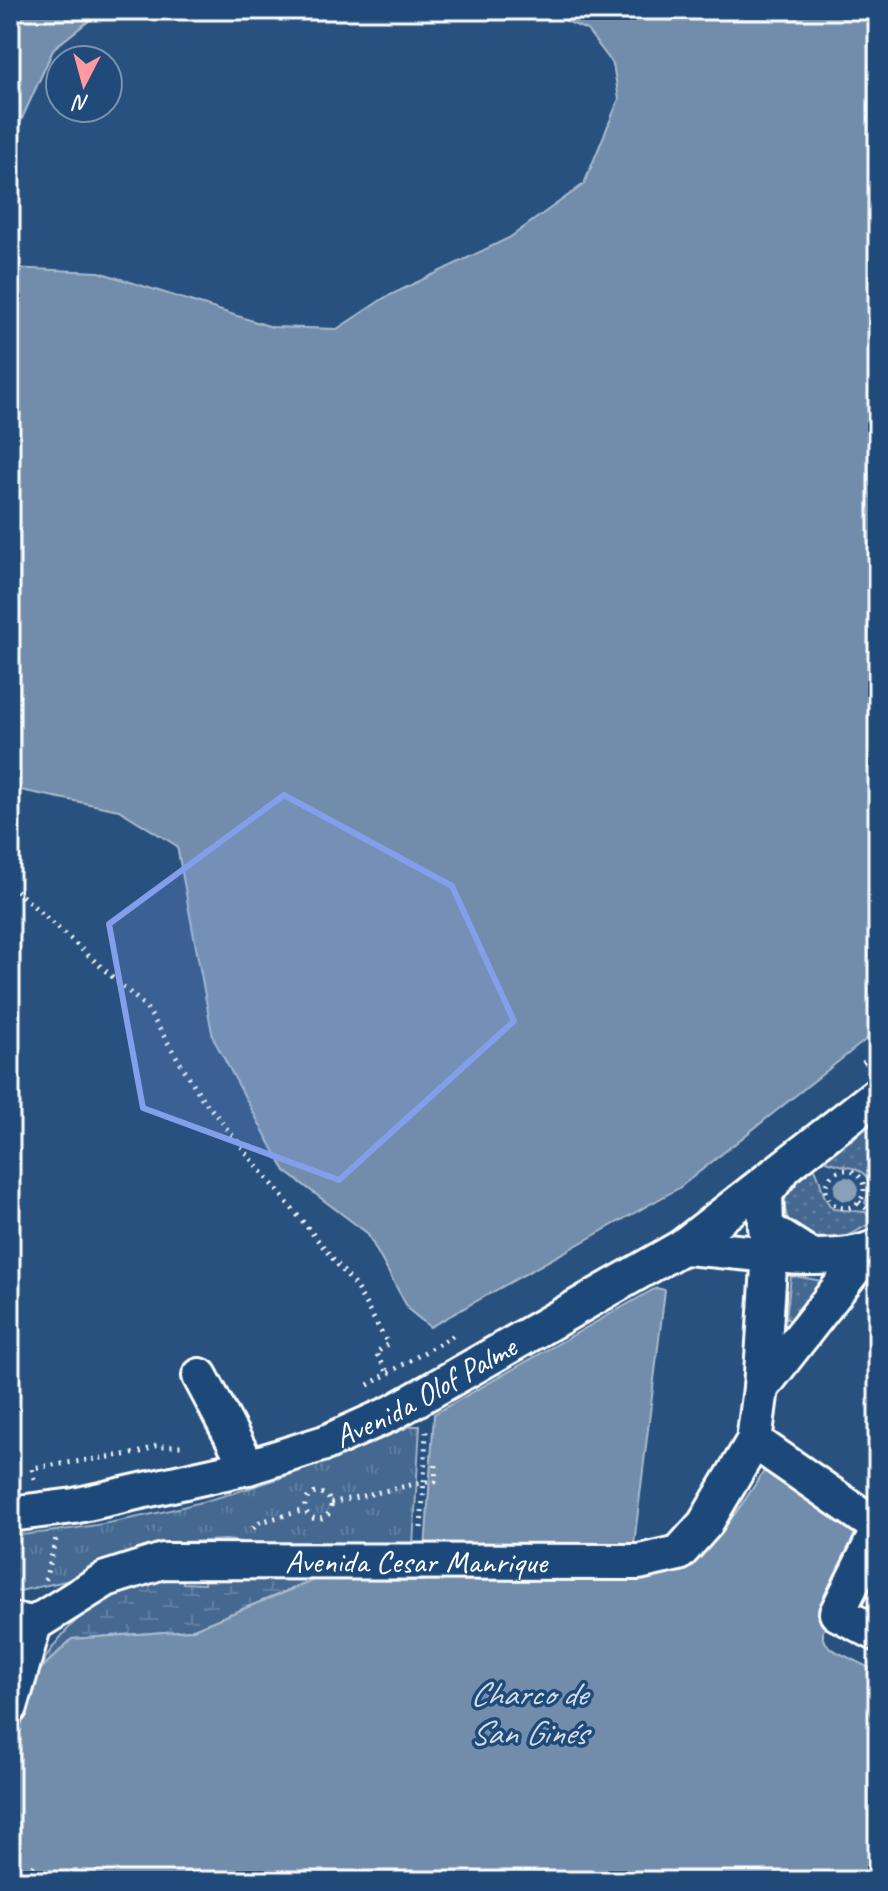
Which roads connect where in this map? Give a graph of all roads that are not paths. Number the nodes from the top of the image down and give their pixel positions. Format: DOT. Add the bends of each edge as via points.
graph roads {
  1 [pos="878,1094"];
  2 [pos="792,1158"];
  3 [pos="682,1247"];
  4 [pos="873,1248"];
  5 [pos="770,1252"];
  6 [pos="810,1255"];
  7 [pos="200,1376"];
  8 [pos="761,1388"];
  9 [pos="754,1441"];
  10 [pos="248,1467"];
  11 [pos="10,1514"];
  12 [pos="878,1529"];
  13 [pos="22,1622"];
  14 [pos="878,1634"];
  15 [pos="10,1707"];
  1 -- 2 [label="street"];
  2 -- 3 [label="street, Avenida Olof Palme"];
  2 -- 6 [label="street" via="765,1193 766,1228"];
  3 -- 5 [label="street"];
  3 -- 10 [label="street, Avenida Olof Palme" via="405,1406 325,1443"];
  4 -- 6 [label="street" via="837,1257"];
  4 -- 8 [label="street"];
  5 -- 6 [label="street"];
  5 -- 8 [label="street"];
  7 -- 10 [label="street"];
  8 -- 9 [label="street"];
  9 -- 12 [label="street"];
  9 -- 13 [label="street, Avenida Cesar Manrique" via="705,1524 679,1553 639,1562 163,1561 106,1579"];
  10 -- 11 [label="street, Avenida Olof Palme" via="74,1506"];
  12 -- 14 [label="street" via="837,1613"];
  13 -- 15 [label="street, Avenida Cesar Manrique"];
}
